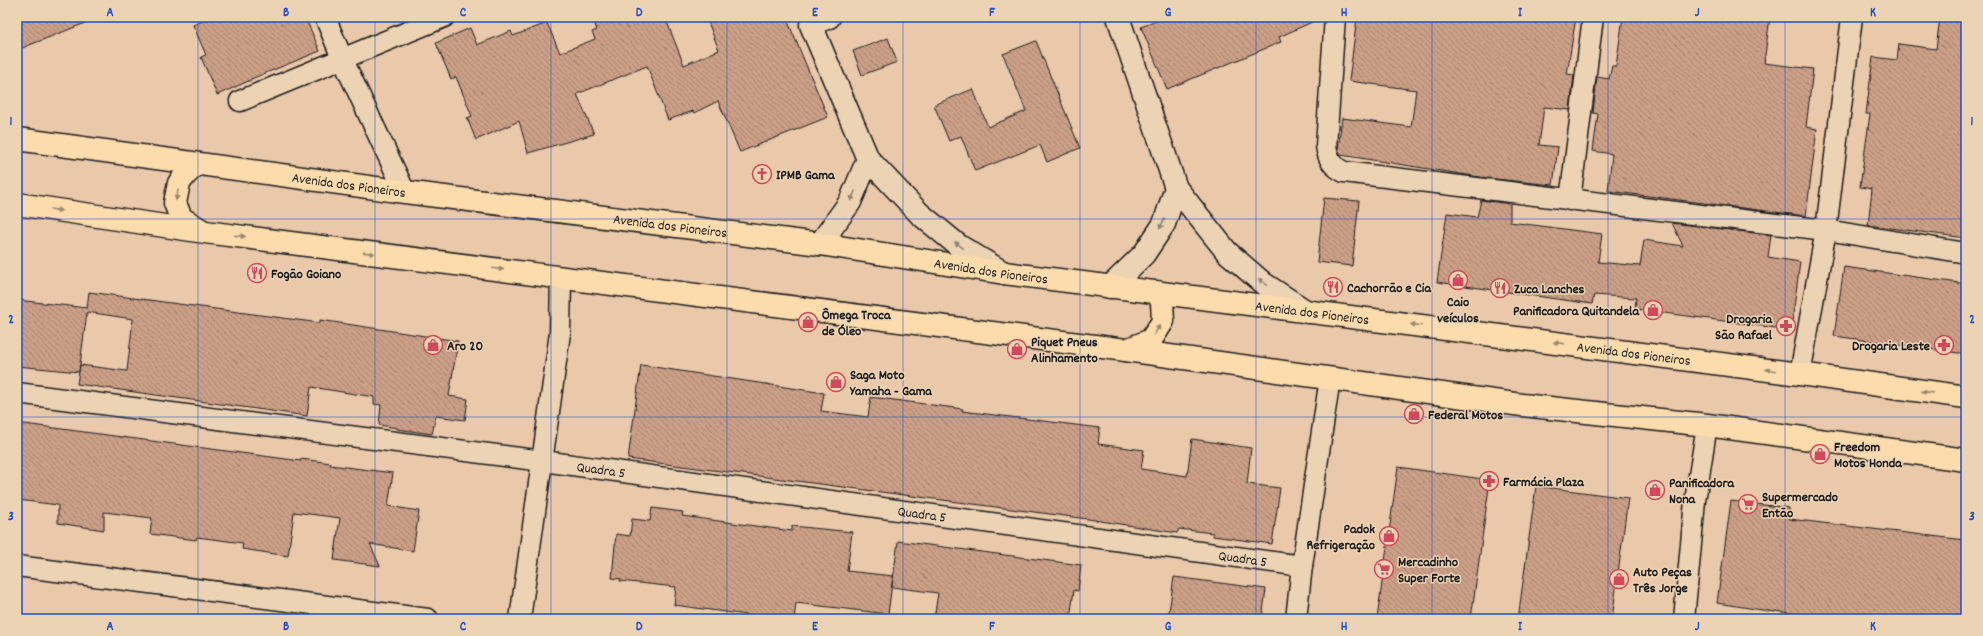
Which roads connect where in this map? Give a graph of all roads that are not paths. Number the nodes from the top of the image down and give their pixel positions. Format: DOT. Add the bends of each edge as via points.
graph roads {
  1 [pos="326,17"];
  2 [pos="444,17"];
  3 [pos="1335,17"];
  4 [pos="1593,17"];
  5 [pos="1852,17"];
  6 [pos="1121,18"];
  7 [pos="816,20"];
  8 [pos="342,58"];
  9 [pos="240,101"];
  10 [pos="17,139"];
  11 [pos="868,159"];
  12 [pos="197,164"];
  13 [pos="1176,188"];
  14 [pos="405,192"];
  15 [pos="1570,200"];
  16 [pos="17,204"];
  17 [pos="1826,230"];
  18 [pos="205,232"];
  19 [pos="820,244"];
  20 [pos="1966,253"];
  21 [pos="1004,272"];
  22 [pos="561,277"];
  23 [pos="1110,287"];
  24 [pos="1157,292"];
  25 [pos="1307,312"];
  26 [pos="1126,350"];
  27 [pos="1800,374"];
  28 [pos="1330,378"];
  29 [pos="17,393"];
  30 [pos="1966,397"];
  31 [pos="1706,425"];
  32 [pos="1966,460"];
  33 [pos="543,461"];
  34 [pos="17,566"];
  35 [pos="1302,566"];
  36 [pos="428,619"];
  37 [pos="520,619"];
  38 [pos="1296,619"];
  39 [pos="1684,619"];
  1 -- 8 [label="street"];
  2 -- 8 [label="street"];
  3 -- 15 [label="street" via="1326,146 1328,158 1335,168 1344,172"];
  4 -- 15 [label="street"];
  5 -- 17 [label="street"];
  6 -- 13 [label="street"];
  7 -- 11 [label="street"];
  8 -- 9 [label="street"];
  8 -- 14 [label="street"];
  10 -- 12 [label="main road, Avenida dos Pioneiros"];
  11 -- 19 [label="street, one-way" via="850,202"];
  21 -- 11 [label="street, one-way" via="959,246 920,214"];
  12 -- 14 [label="main road, Avenida dos Pioneiros"];
  12 -- 18 [label="main road, one-way" via="179,182 175,203 181,218"];
  13 -- 23 [label="street, one-way" via="1164,224 1144,254"];
  25 -- 13 [label="street, one-way" via="1264,284 1227,252"];
  14 -- 19 [label="main road, Avenida dos Pioneiros"];
  15 -- 17 [label="street"];
  16 -- 18 [label="main road, one-way"];
  17 -- 20 [label="street"];
  17 -- 27 [label="street"];
  18 -- 22 [label="main road, one-way"];
  19 -- 21 [label="main road, Avenida dos Pioneiros"];
  21 -- 23 [label="main road, Avenida dos Pioneiros"];
  22 -- 26 [label="main road"];
  22 -- 33 [label="street" via="560,333"];
  23 -- 24 [label="main road, Avenida dos Pioneiros"];
  24 -- 25 [label="main road, Avenida dos Pioneiros"];
  26 -- 24 [label="main road, one-way" via="1151,340 1163,321 1162,302"];
  27 -- 25 [label="main road, Avenida dos Pioneiros, one-way"];
  26 -- 28 [label="main road"];
  30 -- 27 [label="main road, Avenida dos Pioneiros, one-way"];
  28 -- 31 [label="main road" via="1522,405"];
  28 -- 35 [label="street"];
  29 -- 33 [label="street, Quadra 5"];
  31 -- 32 [label="main road"];
  31 -- 39 [label="street" via="1695,501"];
  33 -- 35 [label="street, Quadra 5"];
  33 -- 37 [label="street"];
  34 -- 36 [label="street"];
  35 -- 38 [label="street"];
}
